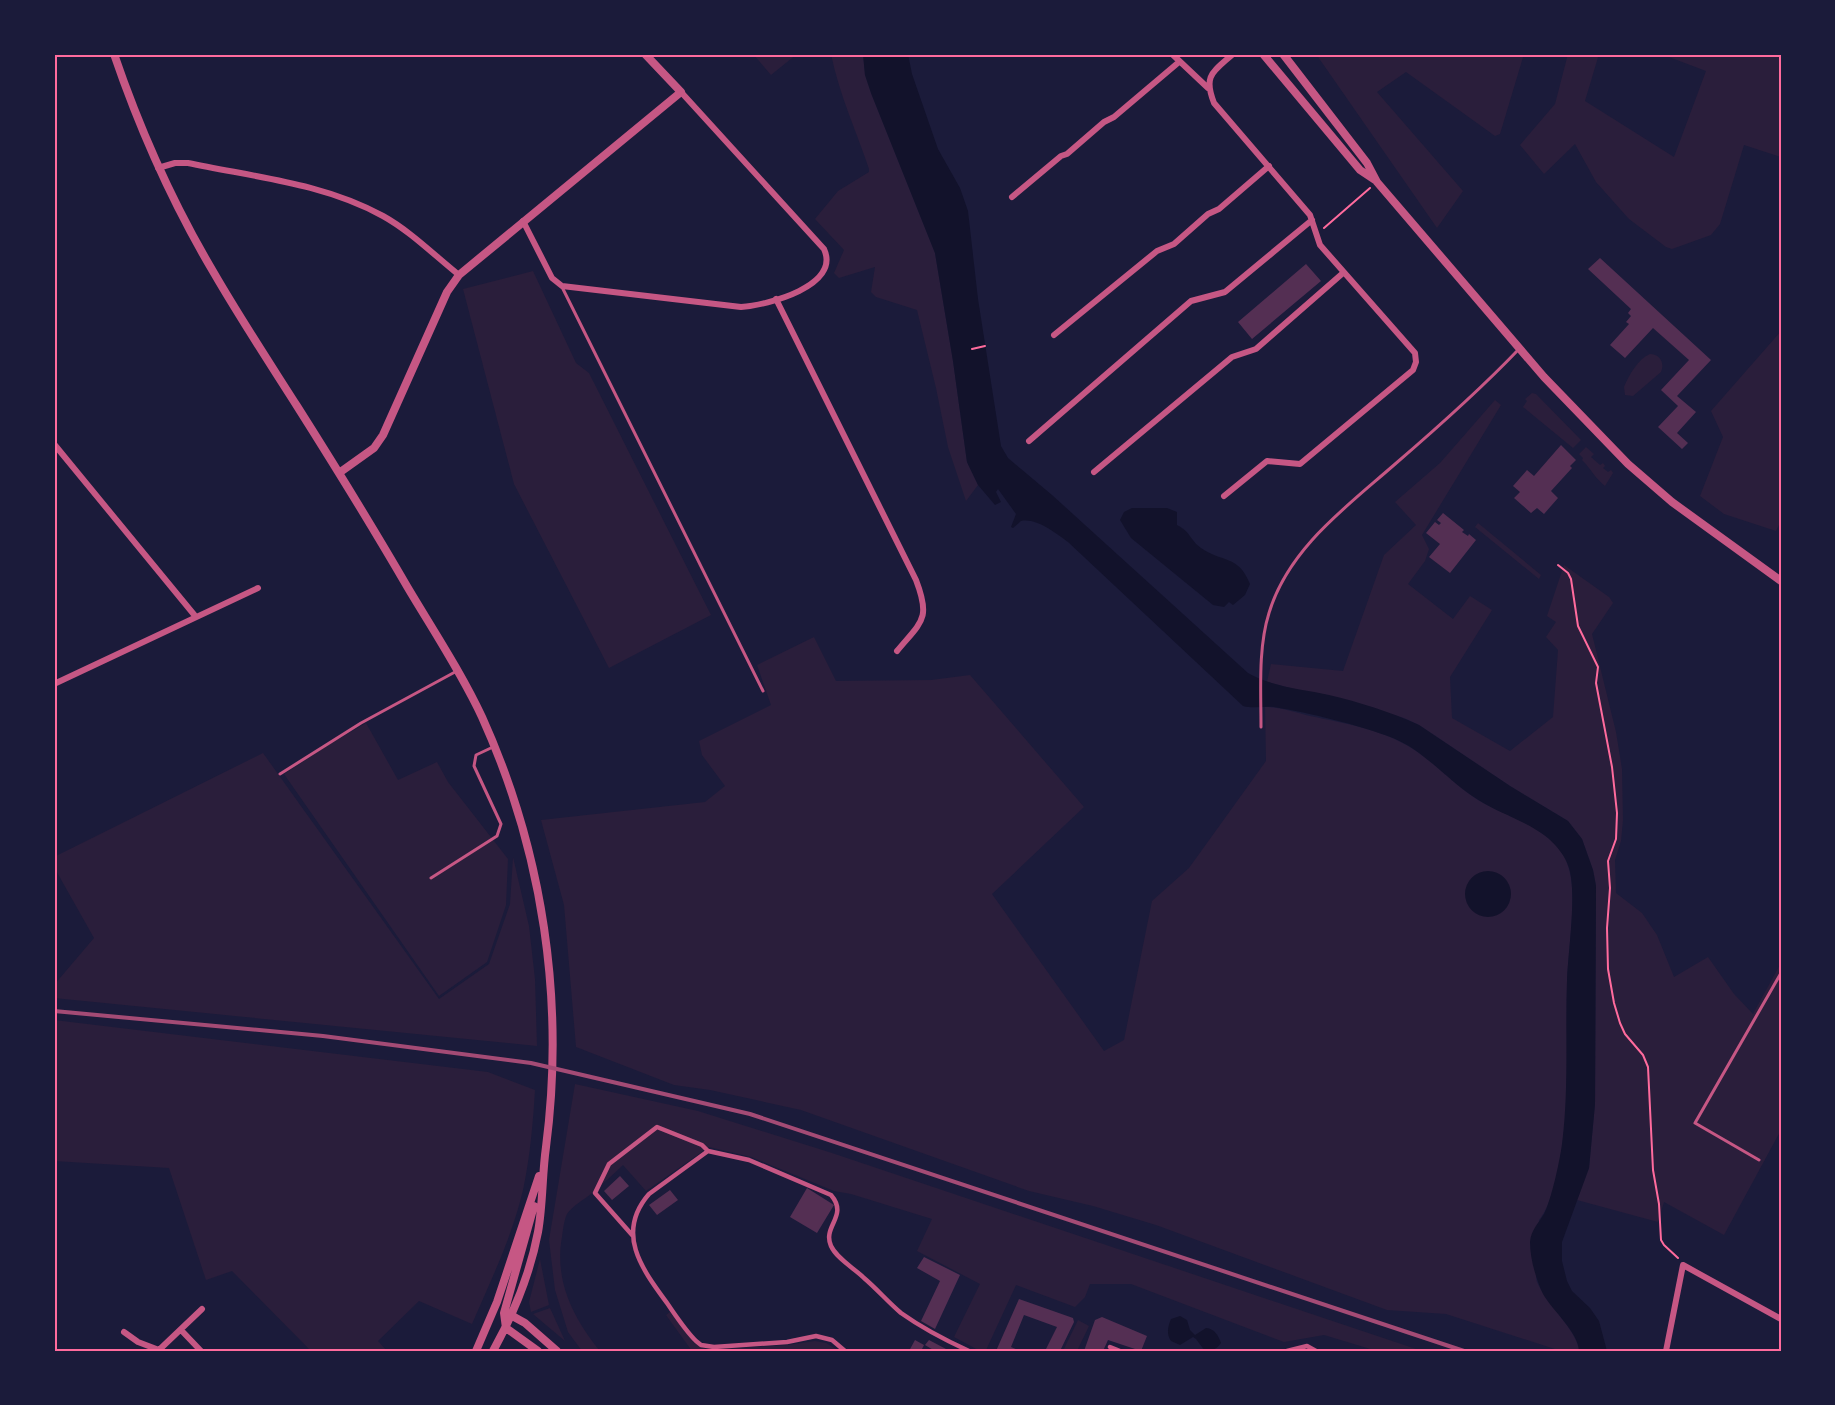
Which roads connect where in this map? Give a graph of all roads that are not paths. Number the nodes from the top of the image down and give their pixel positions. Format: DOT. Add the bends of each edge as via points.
graph roads {
  1 [pos="114,54"];
  2 [pos="645,54"];
  3 [pos="1173,54"];
  4 [pos="1233,54"];
  5 [pos="1263,54"];
  6 [pos="1282,54"];
  7 [pos="1179,62"];
  8 [pos="1208,88"];
  9 [pos="681,92"];
  10 [pos="1269,166"];
  11 [pos="158,168"];
  12 [pos="1377,182"];
  13 [pos="1012,197"];
  14 [pos="1312,220"];
  15 [pos="524,221"];
  16 [pos="1343,273"];
  17 [pos="459,275"];
  18 [pos="561,286"];
  19 [pos="776,299"];
  20 [pos="1054,334"];
  21 [pos="1519,349"];
  22 [pos="1029,441"];
  23 [pos="54,444"];
  24 [pos="1094,472"];
  25 [pos="339,473"];
  26 [pos="1224,496"];
  27 [pos="1781,581"];
  28 [pos="258,588"];
  29 [pos="196,617"];
  30 [pos="897,651"];
  31 [pos="457,671"];
  32 [pos="54,684"];
  33 [pos="763,691"];
  34 [pos="1261,727"];
  35 [pos="494,746"];
  36 [pos="280,774"];
  37 [pos="431,878"];
  38 [pos="1781,973"];
  39 [pos="1780,979"];
  40 [pos="708,1151"];
  41 [pos="1759,1160"];
  42 [pos="544,1161"];
  43 [pos="633,1236"];
  44 [pos="202,1309"];
  45 [pos="508,1314"];
  46 [pos="490,1319"];
  47 [pos="1781,1319"];
  48 [pos="506,1328"];
  49 [pos="181,1330"];
  50 [pos="124,1332"];
  51 [pos="1110,1347"];
  52 [pos="201,1351"];
  53 [pos="476,1351"];
  54 [pos="493,1351"];
  55 [pos="537,1351"];
  56 [pos="557,1351"];
  57 [pos="845,1351"];
  58 [pos="969,1351"];
  59 [pos="1120,1351"];
  60 [pos="1287,1351"];
  61 [pos="1316,1351"];
  62 [pos="1666,1351"];
  1 -- 11 [label="street"];
  2 -- 9 [label="street"];
  3 -- 7 [label="street"];
  4 -- 8 [label="street" via="1211,75"];
  5 -- 12 [label="street" via="1360,170"];
  6 -- 12 [label="street" via="1367,163"];
  7 -- 8 [label="street"];
  7 -- 13 [label="street"];
  8 -- 10 [label="street" via="1214,103"];
  9 -- 15 [label="street"];
  9 -- 19 [label="street" via="824,249 827,262 823,274 808,287"];
  10 -- 14 [label="street"];
  10 -- 20 [label="street" via="1219,209 1174,244 1157,251"];
  11 -- 17 [label="street" via="175,162 188,163 314,188 384,217"];
  11 -- 25 [label="street" via="213,273"];
  12 -- 21 [label="street"];
  14 -- 16 [label="street" via="1320,245"];
  14 -- 22 [label="street" via="1225,292 1191,301"];
  15 -- 17 [label="street"];
  15 -- 18 [label="street" via="552,278"];
  16 -- 24 [label="street" via="1256,349 1232,357"];
  16 -- 26 [label="street" via="1415,353 1413,370 1300,464 1267,461"];
  17 -- 25 [label="street" via="447,292 383,435 374,448"];
  18 -- 19 [label="street" via="741,307"];
  18 -- 33 [label="lane"];
  19 -- 30 [label="street" via="924,602 923,619"];
  21 -- 27 [label="street" via="1628,464 1672,502"];
  21 -- 34 [label="lane" via="1479,391 1317,532 1281,582 1268,614 1262,649"];
  23 -- 29 [label="street"];
  25 -- 31 [label="street"];
  28 -- 29 [label="street"];
  29 -- 32 [label="street"];
  31 -- 35 [label="street"];
  31 -- 36 [label="lane" via="361,723"];
  35 -- 37 [label="lane" via="476,755 474,766 501,824 497,836"];
  35 -- 42 [label="street" via="519,815 537,887 549,960 552,1100"];
  38 -- 39 [label="lane"];
  39 -- 41 [label="lane" via="1695,1123"];
  40 -- 43 [label="street" via="649,1194 636,1213"];
  40 -- 43 [label="street" via="657,1127 609,1164 595,1193"];
  40 -- 58 [label="street" via="749,1160 831,1195 838,1207 829,1232 836,1253 899,1311"];
  42 -- 45 [label="street"];
  42 -- 46 [label="street"];
  43 -- 57 [label="street" via="645,1271 701,1345 787,1342 816,1336 832,1340"];
  44 -- 49 [label="street"];
  45 -- 46 [label="street"];
  45 -- 48 [label="street"];
  45 -- 56 [label="street" via="525,1323"];
  46 -- 53 [label="street"];
  47 -- 62 [label="street" via="1683,1265"];
  48 -- 54 [label="street"];
  48 -- 55 [label="street"];
  49 -- 50 [label="street" via="159,1350"];
  49 -- 52 [label="street"];
  51 -- 59 [label="street"];
  60 -- 61 [label="street" via="1307,1346"];
}
